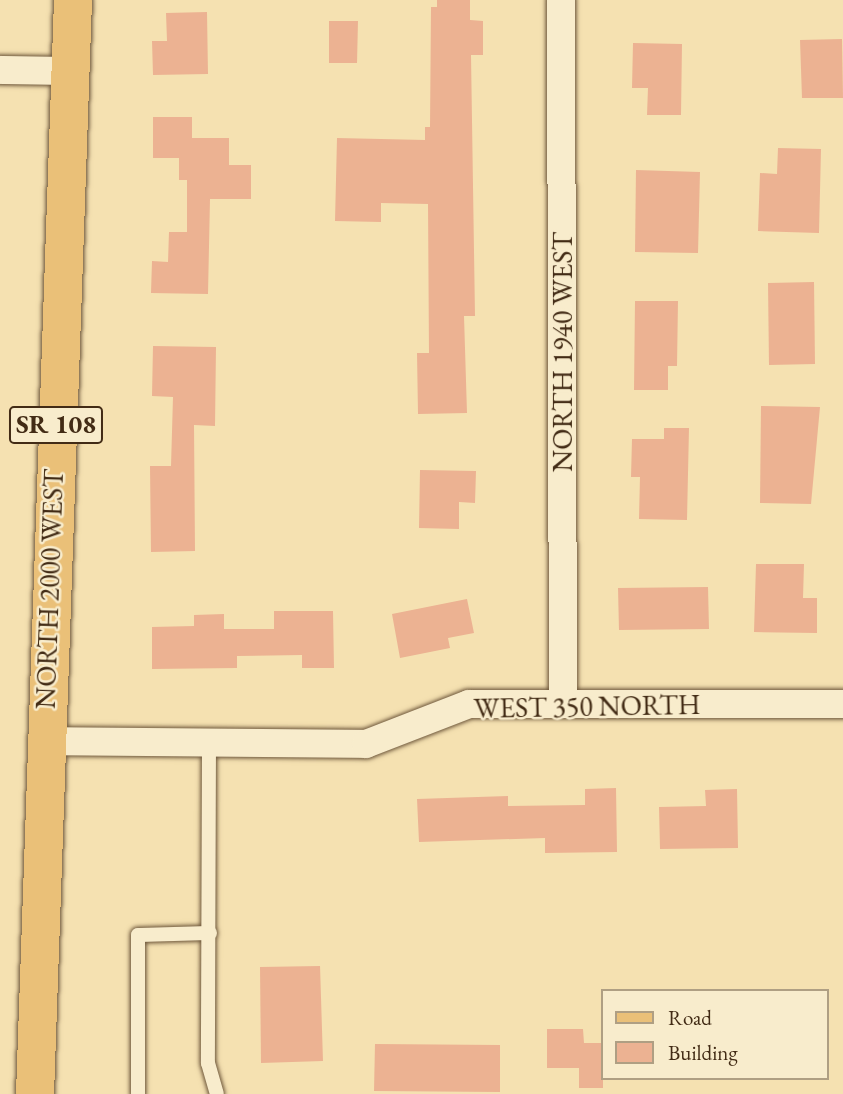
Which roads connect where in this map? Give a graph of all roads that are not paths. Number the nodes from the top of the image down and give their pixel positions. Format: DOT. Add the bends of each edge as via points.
graph roads {
  1 [pos="73,0"];
  2 [pos="561,0"];
  3 [pos="0,70"];
  4 [pos="70,71"];
  5 [pos="563,704"];
  6 [pos="843,704"];
  7 [pos="43,741"];
  8 [pos="209,741"];
  9 [pos="209,933"];
  10 [pos="35,1094"];
  11 [pos="138,1094"];
  12 [pos="217,1094"];
  1 -- 4 [label="main road, NORTH 2000 WEST / SR 108"];
  2 -- 5 [label="street, NORTH 1940 WEST"];
  3 -- 4 [label="street"];
  4 -- 7 [label="main road, NORTH 2000 WEST / SR 108"];
  5 -- 6 [label="street, WEST 350 NORTH"];
  5 -- 8 [label="street, WEST 350 NORTH" via="469,704 366,744"];
  7 -- 8 [label="street, WEST 350 NORTH"];
  7 -- 10 [label="main road, NORTH 2000 WEST / SR 108"];
  8 -- 9 [label="lane"];
  9 -- 11 [label="lane" via="138,935"];
  9 -- 12 [label="lane" via="208,1063"];
}
